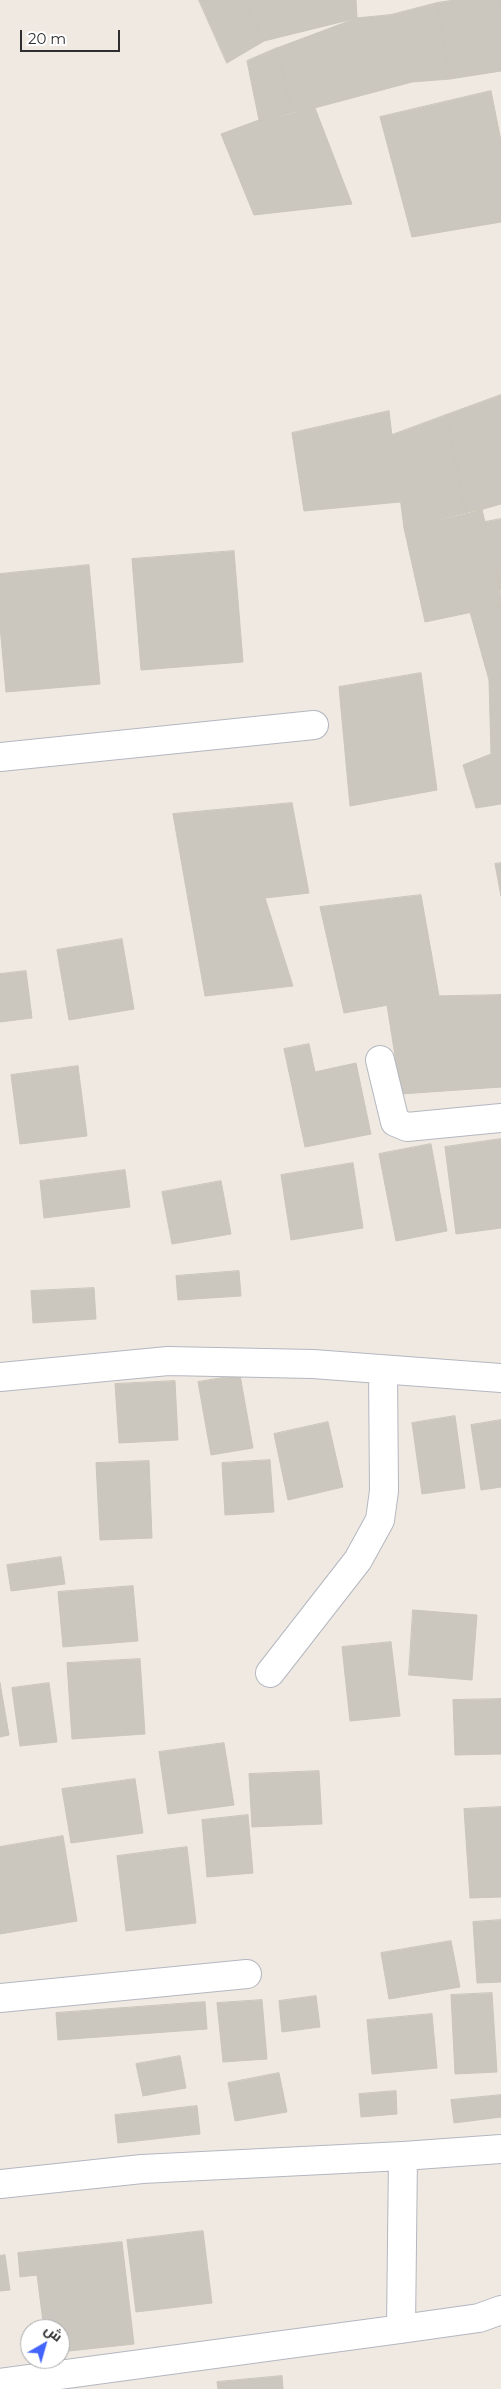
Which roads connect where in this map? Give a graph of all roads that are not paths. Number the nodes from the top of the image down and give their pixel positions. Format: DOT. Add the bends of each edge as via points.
graph roads {
  1 [pos="314,725"];
  2 [pos="0,757"];
  3 [pos="380,1060"];
  4 [pos="501,1118"];
  5 [pos="383,1370"];
  6 [pos="0,1377"];
  7 [pos="501,1378"];
  8 [pos="270,1674"];
  9 [pos="247,1974"];
  10 [pos="0,1998"];
  11 [pos="501,2149"];
  12 [pos="404,2156"];
  13 [pos="0,2184"];
  14 [pos="501,2310"];
  15 [pos="401,2329"];
  16 [pos="0,2383"];
  1 -- 2 [label="street"];
  3 -- 4 [label="street" via="395,1122 407,1127"];
  5 -- 6 [label="street" via="313,1364 168,1361"];
  5 -- 7 [label="street"];
  5 -- 8 [label="street" via="384,1491 380,1520 358,1560"];
  9 -- 10 [label="street"];
  11 -- 12 [label="street"];
  12 -- 13 [label="street" via="142,2169"];
  12 -- 15 [label="street"];
  14 -- 15 [label="street" via="479,2318"];
  15 -- 16 [label="street"];
}
